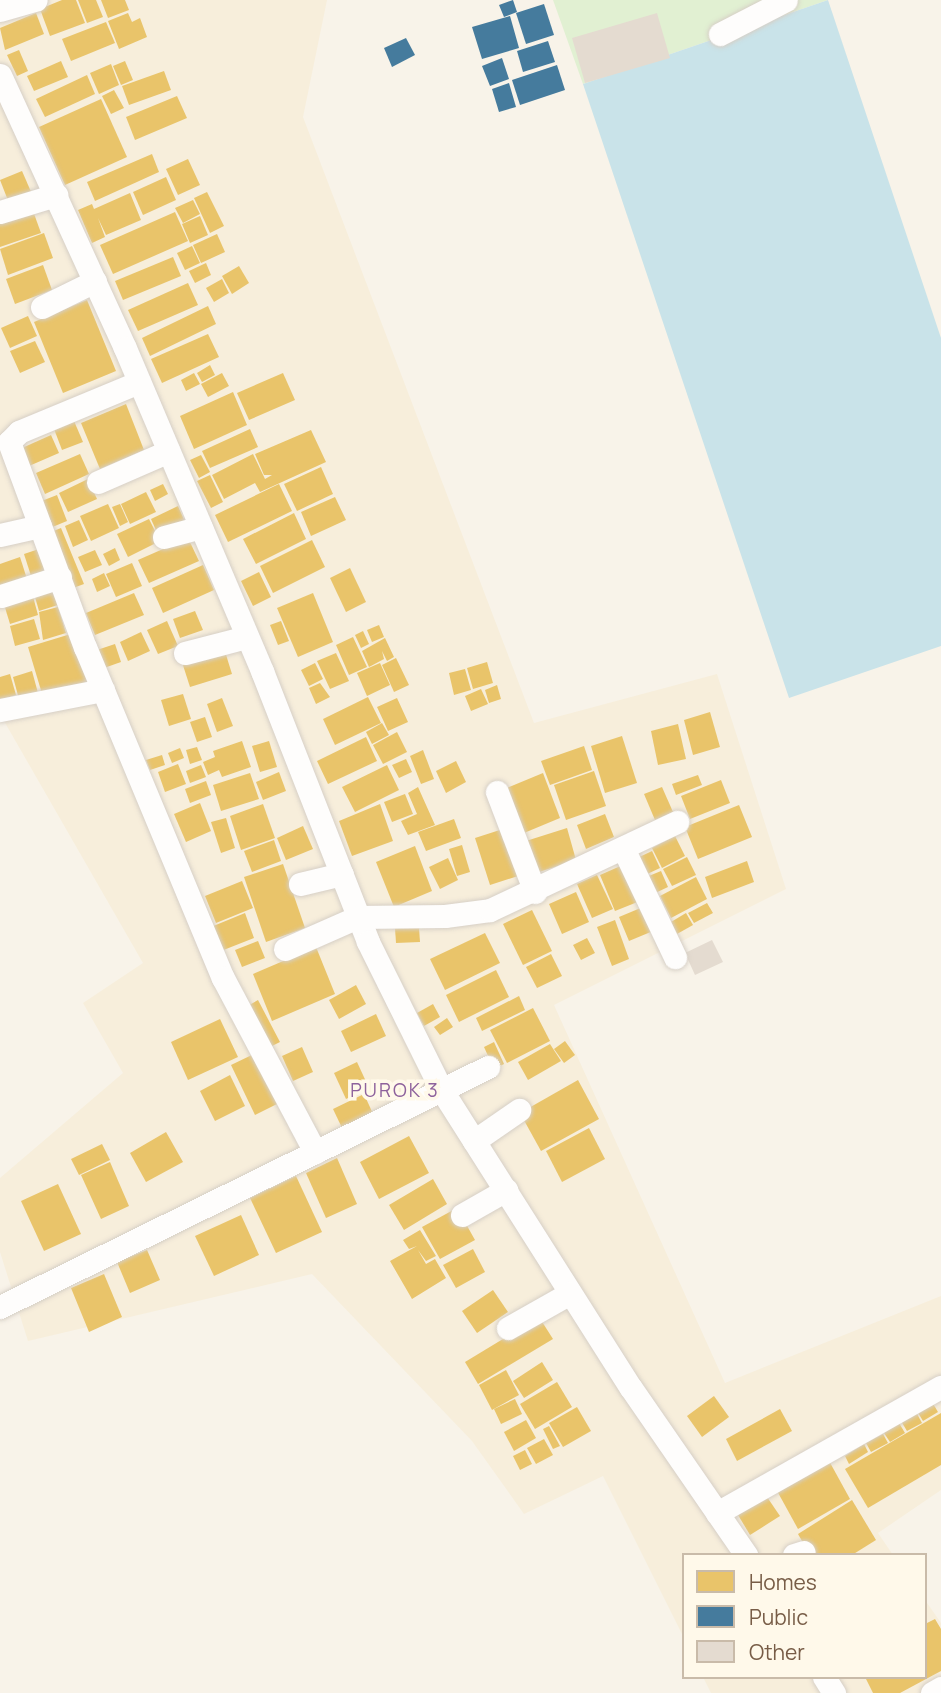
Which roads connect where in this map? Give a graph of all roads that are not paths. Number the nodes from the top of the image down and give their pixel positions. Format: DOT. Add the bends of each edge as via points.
graph roads {
  1 [pos="36,0"];
  2 [pos="786,0"];
  3 [pos="0,10"];
  4 [pos="720,34"];
  5 [pos="0,75"];
  6 [pos="57,195"];
  7 [pos="0,212"];
  8 [pos="95,281"];
  9 [pos="42,307"];
  10 [pos="139,382"];
  11 [pos="4,435"];
  12 [pos="169,450"];
  13 [pos="98,482"];
  14 [pos="40,526"];
  15 [pos="201,527"];
  16 [pos="0,535"];
  17 [pos="164,537"];
  18 [pos="60,577"];
  19 [pos="1,596"];
  20 [pos="247,637"];
  21 [pos="184,653"];
  22 [pos="103,690"];
  23 [pos="0,710"];
  24 [pos="497,792"];
  25 [pos="677,822"];
  26 [pos="623,849"];
  27 [pos="342,874"];
  28 [pos="300,884"];
  29 [pos="535,892"];
  30 [pos="358,917"];
  31 [pos="285,949"];
  32 [pos="675,957"];
  33 [pos="488,1067"];
  34 [pos="441,1089"];
  35 [pos="519,1110"];
  36 [pos="474,1141"];
  37 [pos="315,1152"];
  38 [pos="506,1190"];
  39 [pos="462,1215"];
  40 [pos="570,1293"];
  41 [pos="0,1307"];
  42 [pos="508,1328"];
  43 [pos="941,1387"];
  44 [pos="718,1513"];
  45 [pos="745,1553"];
  46 [pos="941,1688"];
  47 [pos="932,1693"];
  1 -- 3 [label="street"];
  2 -- 4 [label="street"];
  5 -- 6 [label="street"];
  6 -- 7 [label="street"];
  6 -- 8 [label="street"];
  8 -- 9 [label="street"];
  8 -- 10 [label="street"];
  10 -- 11 [label="street"];
  10 -- 12 [label="street"];
  11 -- 14 [label="street"];
  12 -- 13 [label="street"];
  12 -- 15 [label="street"];
  14 -- 16 [label="street"];
  14 -- 18 [label="street"];
  15 -- 17 [label="street"];
  15 -- 20 [label="street"];
  18 -- 19 [label="street"];
  18 -- 22 [label="street"];
  20 -- 21 [label="street"];
  20 -- 27 [label="street"];
  22 -- 23 [label="street"];
  22 -- 37 [label="street" via="223,978"];
  24 -- 29 [label="street"];
  25 -- 26 [label="street"];
  26 -- 29 [label="street"];
  26 -- 32 [label="street"];
  27 -- 28 [label="street"];
  27 -- 30 [label="street"];
  29 -- 30 [label="street" via="490,910 445,916"];
  30 -- 31 [label="street"];
  30 -- 34 [label="street"];
  33 -- 34 [label="street"];
  34 -- 36 [label="street"];
  34 -- 37 [label="street"];
  35 -- 36 [label="street"];
  36 -- 38 [label="street"];
  37 -- 41 [label="street"];
  38 -- 39 [label="street"];
  38 -- 40 [label="street"];
  40 -- 42 [label="street"];
  40 -- 44 [label="street"];
  43 -- 44 [label="street"];
  44 -- 45 [label="street"];
  46 -- 47 [label="street"];
}
